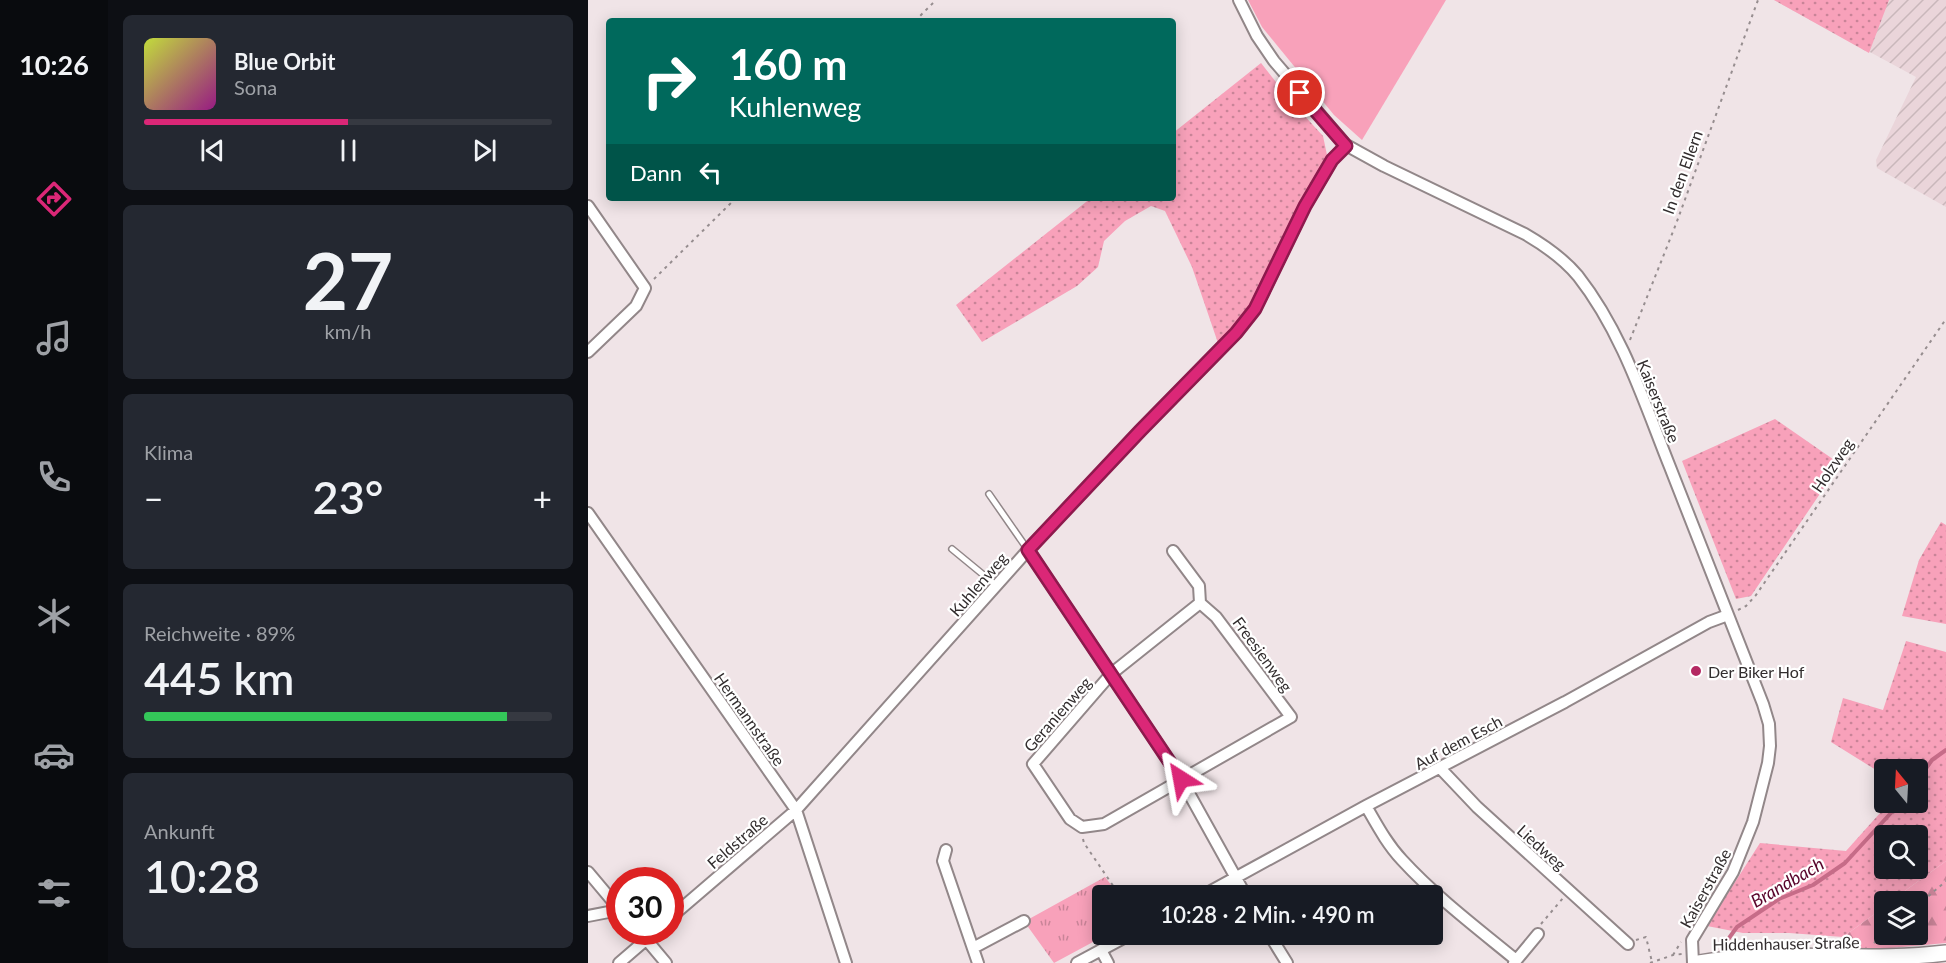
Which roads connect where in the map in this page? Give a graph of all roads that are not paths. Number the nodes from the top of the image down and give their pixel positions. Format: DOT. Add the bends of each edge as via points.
graph roads {
  1 [pos="1239,0"];
  2 [pos="1346,146"];
  3 [pos="588,206"];
  4 [pos="588,352"];
  5 [pos="989,494"];
  6 [pos="588,513"];
  7 [pos="952,549"];
  8 [pos="1028,550"];
  9 [pos="1173,551"];
  10 [pos="997,586"];
  11 [pos="1200,603"];
  12 [pos="1728,615"];
  13 [pos="1111,674"];
  14 [pos="1440,768"];
  15 [pos="1181,779"];
  16 [pos="1366,806"];
  17 [pos="796,810"];
  18 [pos="946,850"];
  19 [pos="588,872"];
  20 [pos="1235,877"];
  21 [pos="1221,885"];
  22 [pos="1240,885"];
  23 [pos="606,894"];
  24 [pos="684,906"];
  25 [pos="606,913"];
  26 [pos="588,916"];
  27 [pos="1024,921"];
  28 [pos="1538,934"];
  29 [pos="1628,944"];
  30 [pos="636,945"];
  31 [pos="654,945"];
  32 [pos="1110,945"];
  33 [pos="1276,945"];
  34 [pos="973,948"];
  35 [pos="1101,950"];
  36 [pos="1946,953"];
  37 [pos="1515,961"];
  38 [pos="619,963"];
  39 [pos="666,963"];
  40 [pos="846,963"];
  41 [pos="978,963"];
  42 [pos="1077,963"];
  43 [pos="1108,963"];
  44 [pos="1287,963"];
  45 [pos="1699,963"];
  1 -- 2 [label="street, Kaiserstraße" via="1274,61"];
  2 -- 8 [label="street, Kuhlenweg" via="1332,160 1310,197 1255,309"];
  2 -- 12 [label="street, Kaiserstraße" via="1525,234 1559,256 1576,273 1621,346"];
  3 -- 4 [label="street" via="645,288 636,306"];
  5 -- 8 [label="lane"];
  6 -- 17 [label="street, Hermannstraße"];
  7 -- 10 [label="lane"];
  8 -- 10 [label="street, Kuhlenweg"];
  8 -- 13 [label="street"];
  9 -- 11 [label="street" via="1199,586"];
  10 -- 17 [label="street, Kuhlenweg"];
  11 -- 13 [label="street"];
  11 -- 15 [label="street, Freesienweg" via="1216,617 1291,717"];
  12 -- 14 [label="street, Auf dem Esch"];
  12 -- 45 [label="street, Kaiserstraße" via="1763,704 1770,746 1753,822 1733,872 1692,940"];
  13 -- 15 [label="street"];
  13 -- 15 [label="street, Geranienweg" via="1033,764 1071,819 1082,827 1104,824"];
  14 -- 16 [label="street, Auf dem Esch"];
  14 -- 29 [label="street, Liedweg" via="1477,807"];
  15 -- 20 [label="street"];
  16 -- 20 [label="street, Auf dem Esch"];
  16 -- 37 [label="street" via="1401,859"];
  17 -- 24 [label="street, Feldstraße"];
  17 -- 40 [label="street, Hermannstraße"];
  18 -- 34 [label="street" via="943,861"];
  19 -- 23 [label="street"];
  20 -- 21 [label="street, Auf dem Esch"];
  20 -- 22 [label="street"];
  25 -- 26 [label="street"];
  27 -- 34 [label="street"];
  28 -- 37 [label="street"];
  30 -- 38 [label="street"];
  31 -- 39 [label="street"];
  32 -- 35 [label="street"];
  33 -- 44 [label="street"];
  34 -- 41 [label="street"];
  35 -- 42 [label="street"];
  35 -- 43 [label="street"];
  36 -- 45 [label="main road, Hiddenhauser Straße" via="1891,960 1754,958"];
}
